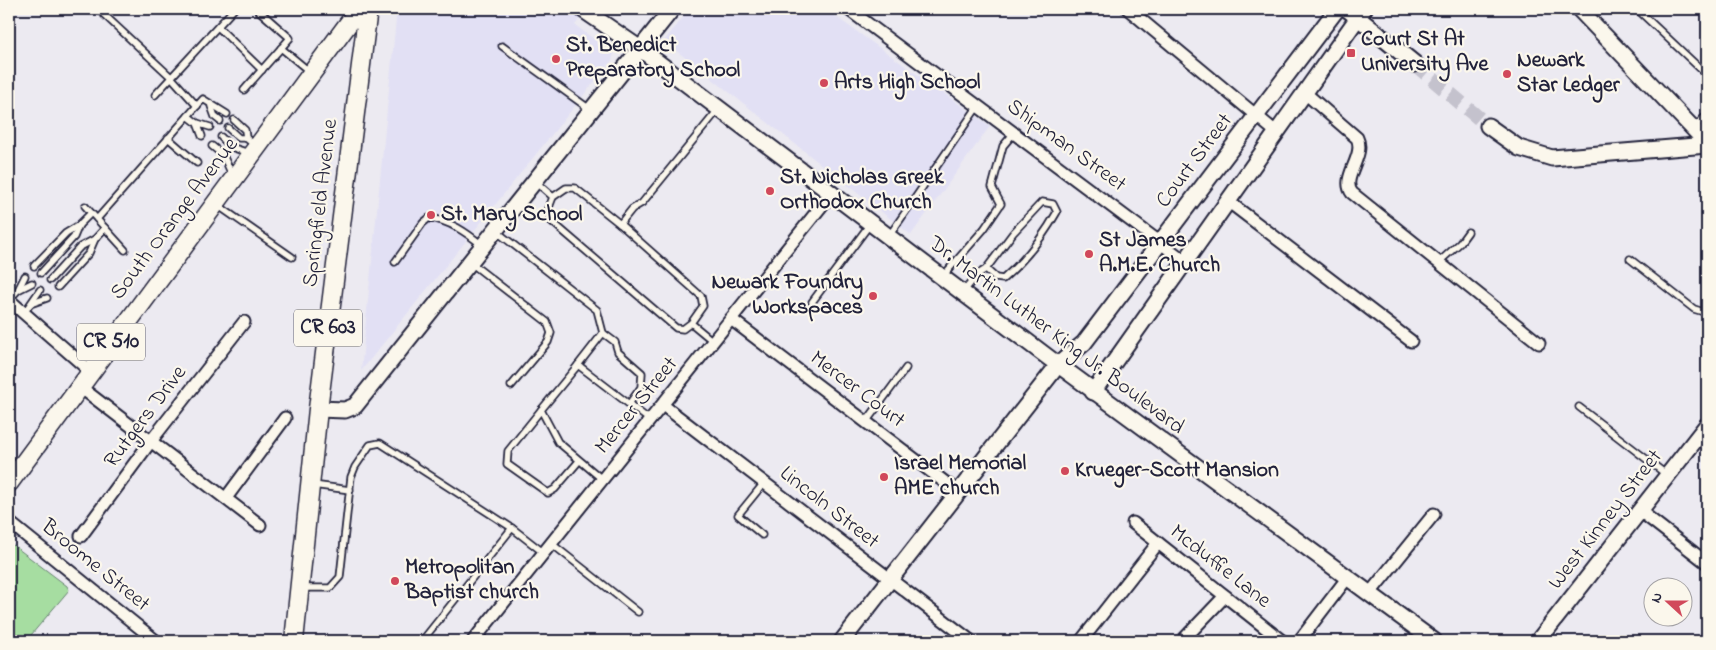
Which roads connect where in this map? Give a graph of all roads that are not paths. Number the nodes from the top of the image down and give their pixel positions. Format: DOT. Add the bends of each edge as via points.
graph roads {
  1 [pos="98,9"];
  2 [pos="234,9"];
  3 [pos="257,9"];
  4 [pos="582,9"];
  5 [pos="672,9"];
  6 [pos="848,9"];
  7 [pos="1128,9"];
  8 [pos="1337,9"];
  9 [pos="1579,9"];
  10 [pos="1640,9"];
  11 [pos="367,12"];
  12 [pos="1356,12"];
  13 [pos="218,27"];
  14 [pos="502,46"];
  15 [pos="281,48"];
  16 [pos="639,48"];
  17 [pos="1415,64"];
  18 [pos="262,70"];
  19 [pos="312,73"];
  20 [pos="1707,75"];
  21 [pos="172,78"];
  22 [pos="244,90"];
  23 [pos="1304,92"];
  24 [pos="155,95"];
  25 [pos="197,106"];
  26 [pos="211,106"];
  27 [pos="978,106"];
  28 [pos="591,110"];
  29 [pos="718,110"];
  30 [pos="227,114"];
  31 [pos="1707,114"];
  32 [pos="188,116"];
  33 [pos="1255,117"];
  34 [pos="234,120"];
  35 [pos="220,121"];
  36 [pos="197,123"];
  37 [pos="1488,126"];
  38 [pos="210,127"];
  39 [pos="228,128"];
  40 [pos="1694,129"];
  41 [pos="1014,132"];
  42 [pos="1276,132"];
  43 [pos="202,136"];
  44 [pos="220,137"];
  45 [pos="168,138"];
  46 [pos="1707,144"];
  47 [pos="212,146"];
  48 [pos="252,146"];
  49 [pos="197,163"];
  50 [pos="233,178"];
  51 [pos="534,181"];
  52 [pos="831,194"];
  53 [pos="553,197"];
  54 [pos="1229,202"];
  55 [pos="215,203"];
  56 [pos="85,206"];
  57 [pos="91,213"];
  58 [pos="96,219"];
  59 [pos="620,224"];
  60 [pos="870,224"];
  61 [pos="79,226"];
  62 [pos="105,228"];
  63 [pos="494,230"];
  64 [pos="1468,232"];
  65 [pos="888,238"];
  66 [pos="94,239"];
  67 [pos="1161,242"];
  68 [pos="482,245"];
  69 [pos="125,250"];
  70 [pos="292,258"];
  71 [pos="1630,259"];
  72 [pos="469,261"];
  73 [pos="395,262"];
  74 [pos="1186,262"];
  75 [pos="1439,262"];
  76 [pos="34,266"];
  77 [pos="986,269"];
  78 [pos="42,273"];
  79 [pos="25,276"];
  80 [pos="942,278"];
  81 [pos="50,280"];
  82 [pos="32,283"];
  83 [pos="58,287"];
  84 [pos="18,290"];
  85 [pos="40,290"];
  86 [pos="963,293"];
  87 [pos="47,298"];
  88 [pos="9,300"];
  89 [pos="812,302"];
  90 [pos="33,303"];
  91 [pos="24,313"];
  92 [pos="1707,313"];
  93 [pos="731,319"];
  94 [pos="244,322"];
  95 [pos="691,323"];
  96 [pos="603,333"];
  97 [pos="1411,341"];
  98 [pos="714,342"];
  99 [pos="1539,343"];
  100 [pos="578,365"];
  101 [pos="1058,365"];
  102 [pos="906,368"];
  103 [pos="90,371"];
  104 [pos="79,386"];
  105 [pos="511,386"];
  106 [pos="1094,392"];
  107 [pos="629,404"];
  108 [pos="664,406"];
  109 [pos="1579,407"];
  110 [pos="318,409"];
  111 [pos="542,410"];
  112 [pos="285,418"];
  113 [pos="652,421"];
  114 [pos="866,422"];
  115 [pos="1707,425"];
  116 [pos="151,441"];
  117 [pos="579,461"];
  118 [pos="1667,475"];
  119 [pos="603,480"];
  120 [pos="9,483"];
  121 [pos="764,483"];
  122 [pos="310,484"];
  123 [pos="350,490"];
  124 [pos="959,493"];
  125 [pos="226,498"];
  126 [pos="1640,511"];
  127 [pos="1434,514"];
  128 [pos="9,522"];
  129 [pos="1133,524"];
  130 [pos="260,525"];
  131 [pos="512,528"];
  132 [pos="762,535"];
  133 [pos="81,536"];
  134 [pos="1158,543"];
  135 [pos="552,544"];
  136 [pos="544,553"];
  137 [pos="1707,563"];
  138 [pos="1348,578"];
  139 [pos="890,580"];
  140 [pos="299,588"];
  141 [pos="1370,594"];
  142 [pos="1225,596"];
  143 [pos="638,612"];
  144 [pos="156,641"];
  145 [pos="294,641"];
  146 [pos="422,641"];
  147 [pos="473,641"];
  148 [pos="842,641"];
  149 [pos="971,641"];
  150 [pos="1081,641"];
  151 [pos="1182,641"];
  152 [pos="1282,641"];
  153 [pos="1299,641"];
  154 [pos="1434,641"];
  155 [pos="1538,641"];
  156 [pos="1680,641"];
  157 [pos="1688,641"];
  1 -- 21 [label="lane"];
  2 -- 13 [label="lane"];
  3 -- 15 [label="lane" via="290,38"];
  4 -- 16 [label="street, Dr. Martin Luther King Jr. Boulevard"];
  5 -- 16 [label="street"];
  6 -- 27 [label="street, Shipman Street"];
  7 -- 33 [label="street"];
  8 -- 33 [label="street, Court Street"];
  9 -- 40 [label="street"];
  10 -- 20 [label="lane"];
  11 -- 19 [label="main road, South Orange Avenue / CR 510" via="351,20"];
  11 -- 110 [label="main road, Springfield Avenue / CR 603"];
  12 -- 17 [label="street"];
  12 -- 23 [label="street"];
  13 -- 18 [label="lane"];
  13 -- 21 [label="lane"];
  14 -- 28 [label="lane"];
  15 -- 18 [label="lane"];
  15 -- 19 [label="lane"];
  16 -- 28 [label="street"];
  16 -- 29 [label="street, Dr. Martin Luther King Jr. Boulevard"];
  18 -- 22 [label="lane"];
  19 -- 48 [label="main road, South Orange Avenue / CR 510"];
  21 -- 24 [label="lane"];
  21 -- 25 [label="lane"];
  23 -- 42 [label="street"];
  23 -- 75 [label="street" via="1360,144 1348,183 1352,193"];
  25 -- 26 [label="lane" via="203,99"];
  25 -- 32 [label="lane"];
  26 -- 30 [label="lane"];
  26 -- 35 [label="lane"];
  27 -- 41 [label="street, Shipman Street"];
  27 -- 65 [label="lane"];
  28 -- 51 [label="street"];
  29 -- 52 [label="street, Dr. Martin Luther King Jr. Boulevard"];
  29 -- 59 [label="lane" via="642,203 632,209"];
  31 -- 40 [label="lane"];
  32 -- 36 [label="lane"];
  32 -- 45 [label="lane"];
  33 -- 42 [label="street"];
  33 -- 67 [label="street, Court Street"];
  34 -- 48 [label="lane" via="244,130"];
  36 -- 38 [label="lane"];
  36 -- 43 [label="lane"];
  37 -- 46 [label="street" via="1519,148 1552,158"];
  39 -- 48 [label="lane"];
  40 -- 46 [label="street"];
  41 -- 67 [label="street, Shipman Street"];
  41 -- 80 [label="lane" via="1003,146 992,187 1001,204 984,230"];
  42 -- 54 [label="street"];
  44 -- 48 [label="lane" via="231,147"];
  45 -- 49 [label="lane"];
  45 -- 58 [label="lane"];
  47 -- 50 [label="lane" via="223,155"];
  48 -- 50 [label="main road, South Orange Avenue / CR 510"];
  50 -- 55 [label="main road, South Orange Avenue / CR 510"];
  51 -- 53 [label="lane"];
  51 -- 63 [label="street"];
  52 -- 60 [label="street, Dr. Martin Luther King Jr. Boulevard"];
  52 -- 93 [label="street, Mercer Street"];
  53 -- 59 [label="lane" via="572,187"];
  53 -- 95 [label="lane" via="548,210 550,220 676,328 683,329"];
  54 -- 74 [label="street"];
  54 -- 97 [label="street"];
  55 -- 70 [label="lane"];
  55 -- 103 [label="main road, South Orange Avenue / CR 510"];
  56 -- 57 [label="lane"];
  57 -- 58 [label="lane"];
  57 -- 61 [label="lane"];
  58 -- 62 [label="lane"];
  59 -- 95 [label="lane" via="701,296 703,306"];
  60 -- 65 [label="street, Dr. Martin Luther King Jr. Boulevard"];
  60 -- 89 [label="lane"];
  61 -- 76 [label="lane" via="66,233"];
  61 -- 78 [label="lane" via="74,237"];
  62 -- 66 [label="lane"];
  62 -- 69 [label="lane"];
  63 -- 68 [label="street"];
  63 -- 96 [label="lane" via="597,310"];
  64 -- 75 [label="lane"];
  65 -- 80 [label="street, Dr. Martin Luther King Jr. Boulevard"];
  66 -- 81 [label="lane" via="80,247"];
  66 -- 83 [label="lane" via="89,253"];
  67 -- 74 [label="street, Shipman Street"];
  67 -- 101 [label="street, Court Street" via="1084,343"];
  68 -- 72 [label="street"];
  68 -- 73 [label="lane" via="440,219 429,218"];
  71 -- 92 [label="lane" via="1694,308"];
  72 -- 105 [label="lane" via="547,322 551,333 548,342"];
  72 -- 110 [label="street" via="355,406 345,410"];
  74 -- 106 [label="street"];
  75 -- 99 [label="street"];
  77 -- 77 [label="lane" via="1028,215 1042,202 1053,204 1057,212 1047,230 1016,267 1003,279 996,278"];
  77 -- 86 [label="lane"];
  79 -- 84 [label="lane"];
  80 -- 86 [label="street, Dr. Martin Luther King Jr. Boulevard"];
  82 -- 84 [label="lane"];
  84 -- 88 [label="lane"];
  85 -- 90 [label="lane"];
  86 -- 101 [label="street, Dr. Martin Luther King Jr. Boulevard"];
  87 -- 90 [label="lane"];
  88 -- 91 [label="street"];
  90 -- 91 [label="lane"];
  91 -- 103 [label="street"];
  93 -- 98 [label="street, Mercer Street"];
  93 -- 114 [label="street, Mercer Court"];
  94 -- 116 [label="street, Rutgers Drive"];
  95 -- 98 [label="lane"];
  96 -- 100 [label="lane"];
  96 -- 107 [label="lane" via="615,342 618,352 642,373 641,387"];
  98 -- 108 [label="street, Mercer Street"];
  100 -- 107 [label="lane"];
  100 -- 111 [label="lane"];
  101 -- 106 [label="street, Dr. Martin Luther King Jr. Boulevard"];
  101 -- 124 [label="street, Court Street"];
  102 -- 114 [label="lane"];
  103 -- 104 [label="main road, South Orange Avenue / CR 510"];
  104 -- 116 [label="street"];
  104 -- 120 [label="main road, South Orange Avenue / CR 510"];
  106 -- 138 [label="street, Dr. Martin Luther King Jr. Boulevard"];
  107 -- 113 [label="lane"];
  108 -- 113 [label="street, Mercer Street"];
  108 -- 121 [label="street, Lincoln Street"];
  109 -- 118 [label="lane"];
  110 -- 122 [label="main road, Springfield Avenue / CR 603"];
  111 -- 117 [label="lane" via="558,442"];
  111 -- 117 [label="lane" via="508,451 508,466 548,493"];
  112 -- 125 [label="street"];
  113 -- 119 [label="street, Mercer Street"];
  114 -- 124 [label="street, Mercer Court"];
  115 -- 118 [label="street, West Kinney Street"];
  116 -- 125 [label="street"];
  116 -- 133 [label="street, Rutgers Drive"];
  117 -- 119 [label="lane"];
  118 -- 126 [label="street, West Kinney Street"];
  119 -- 135 [label="street, Mercer Street"];
  121 -- 132 [label="lane" via="738,515"];
  121 -- 139 [label="street, Lincoln Street"];
  122 -- 123 [label="lane"];
  122 -- 140 [label="main road, Springfield Avenue / CR 603"];
  123 -- 131 [label="lane" via="355,467 370,445 378,443"];
  123 -- 140 [label="lane" via="340,577 330,588"];
  124 -- 139 [label="street, Court Street"];
  125 -- 130 [label="street"];
  126 -- 137 [label="street"];
  126 -- 155 [label="street, West Kinney Street"];
  127 -- 141 [label="street"];
  128 -- 144 [label="street, Broome Street"];
  129 -- 134 [label="street, Mcduffie Lane"];
  131 -- 136 [label="lane"];
  131 -- 146 [label="lane"];
  134 -- 142 [label="street, Mcduffie Lane"];
  134 -- 150 [label="street"];
  135 -- 136 [label="street, Mercer Street"];
  135 -- 143 [label="lane"];
  136 -- 147 [label="street, Mercer Street"];
  138 -- 141 [label="street, Dr. Martin Luther King Jr. Boulevard"];
  138 -- 153 [label="street"];
  139 -- 148 [label="street, Court Street"];
  139 -- 149 [label="street, Lincoln Street"];
  140 -- 145 [label="main road, Springfield Avenue / CR 603"];
  141 -- 154 [label="street, Dr. Martin Luther King Jr. Boulevard"];
  142 -- 151 [label="street"];
  142 -- 152 [label="street, Mcduffie Lane"];
  156 -- 157 [label="lane"];
}
